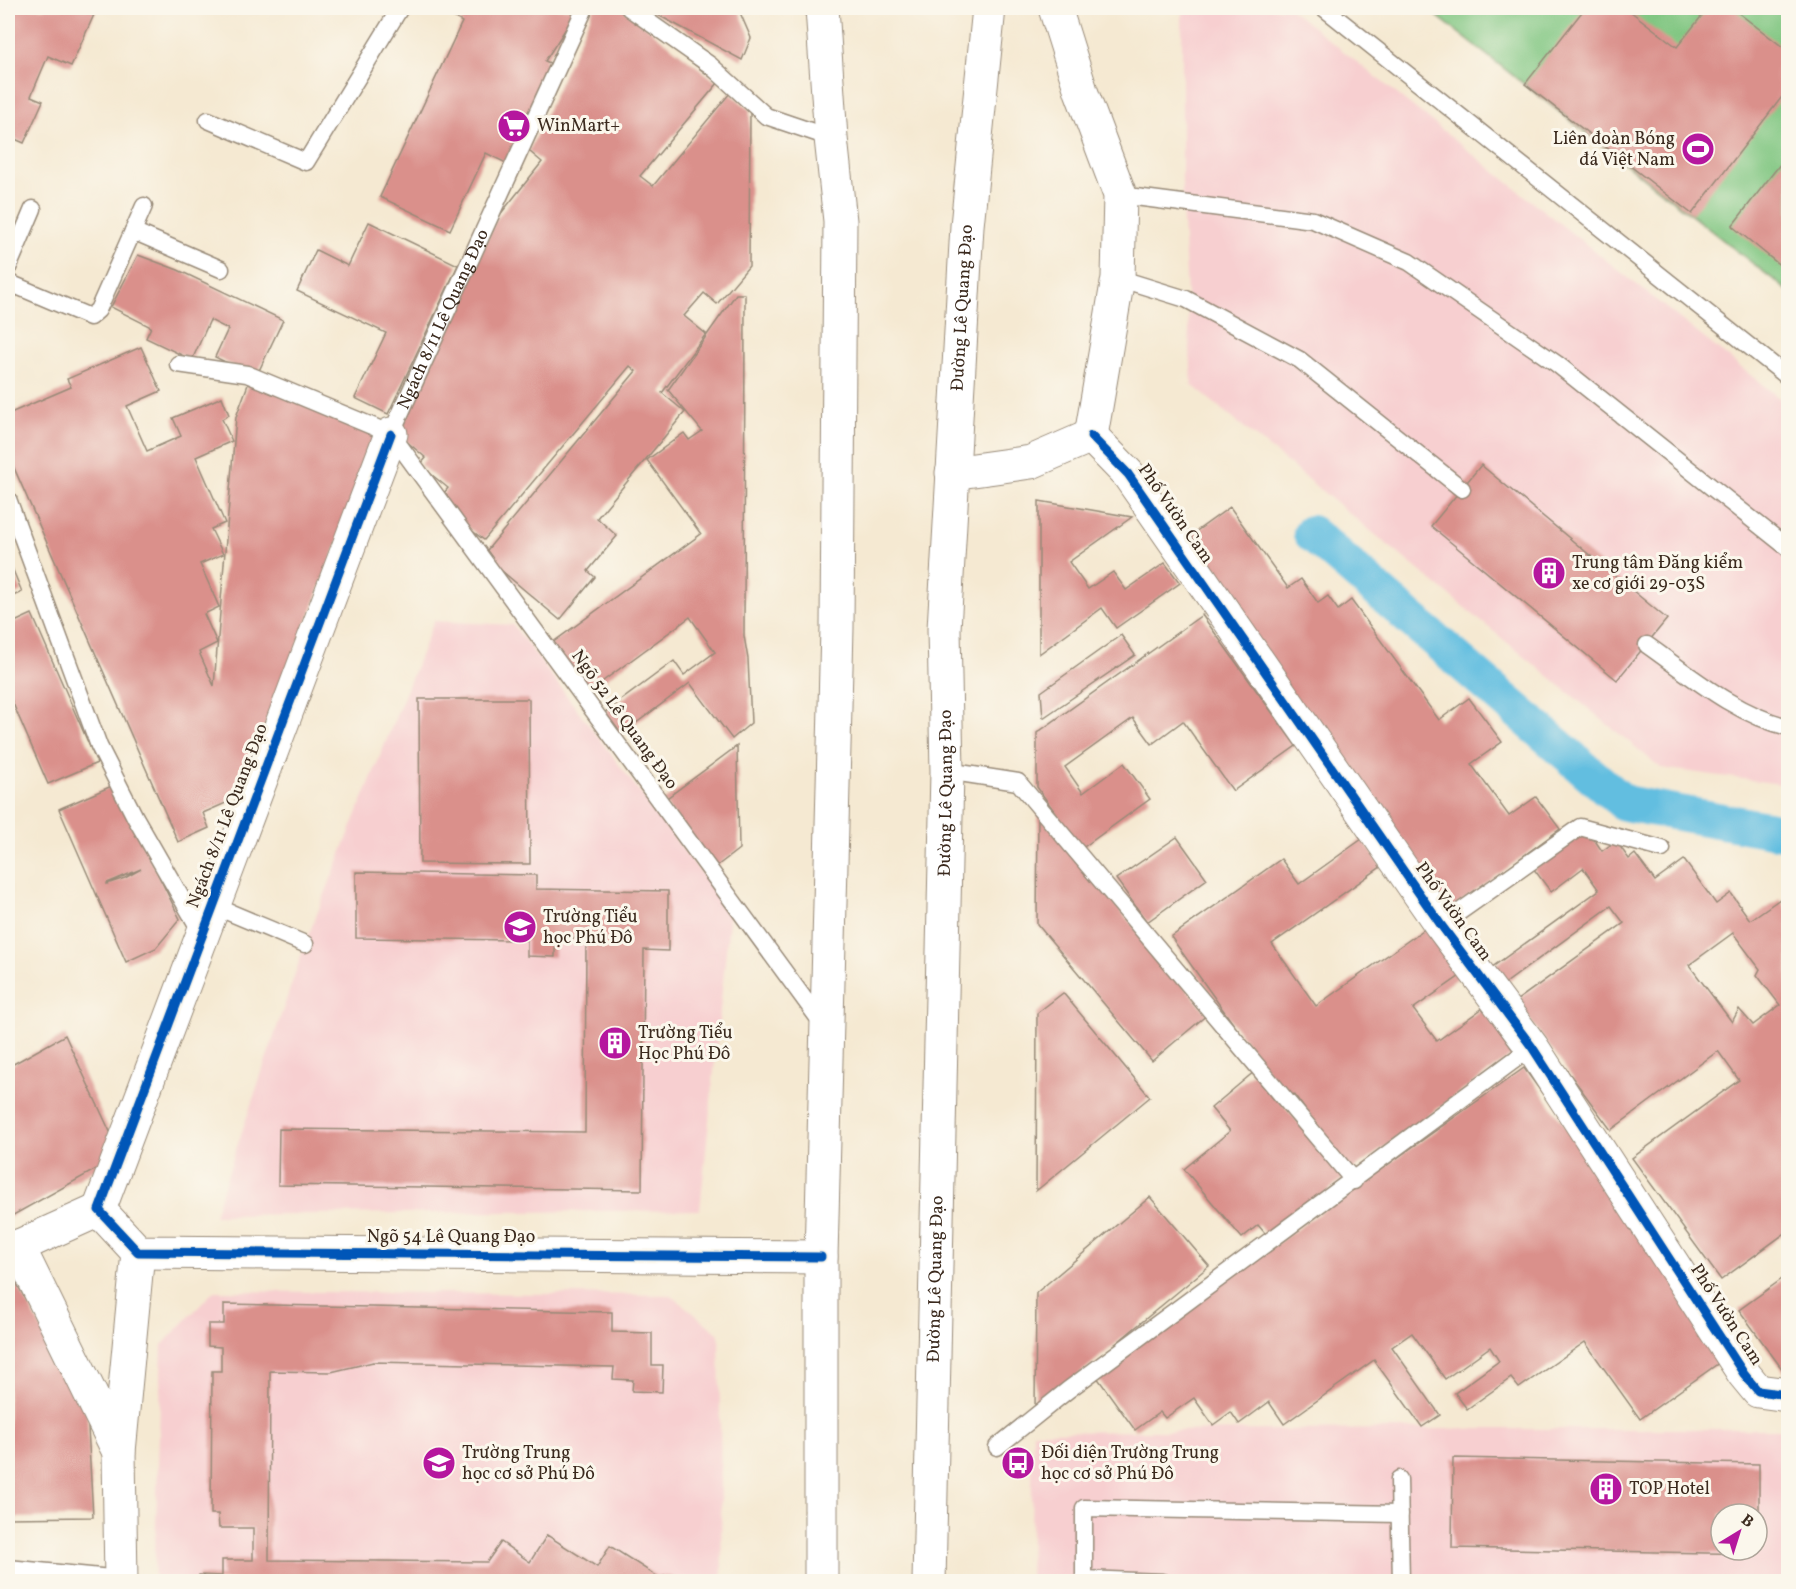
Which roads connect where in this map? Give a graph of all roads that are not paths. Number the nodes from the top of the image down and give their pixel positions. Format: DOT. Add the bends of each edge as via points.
graph roads {
  1 [pos="400,8"];
  2 [pos="585,8"];
  3 [pos="629,8"];
  4 [pos="822,8"];
  5 [pos="989,8"];
  6 [pos="1055,8"];
  7 [pos="1324,8"];
  8 [pos="208,120"];
  9 [pos="831,138"];
  10 [pos="1120,195"];
  11 [pos="144,206"];
  12 [pos="33,209"];
  13 [pos="133,231"];
  14 [pos="221,269"];
  15 [pos="1118,278"];
  16 [pos="9,282"];
  17 [pos="178,364"];
  18 [pos="1788,377"];
  19 [pos="391,434"];
  20 [pos="1091,436"];
  21 [pos="952,473"];
  22 [pos="1462,489"];
  23 [pos="8,499"];
  24 [pos="1788,548"];
  25 [pos="1647,645"];
  26 [pos="1788,727"];
  27 [pos="947,771"];
  28 [pos="1662,849"];
  29 [pos="207,919"];
  30 [pos="1441,925"];
  31 [pos="305,944"];
  32 [pos="827,1029"];
  33 [pos="1532,1047"];
  34 [pos="1354,1181"];
  35 [pos="99,1210"];
  36 [pos="13,1248"];
  37 [pos="138,1252"];
  38 [pos="821,1257"];
  39 [pos="1788,1395"];
  40 [pos="997,1448"];
  41 [pos="119,1452"];
  42 [pos="1399,1479"];
  43 [pos="1400,1514"];
  44 [pos="8,1568"];
  45 [pos="121,1580"];
  46 [pos="1084,1580"];
  47 [pos="821,1581"];
  48 [pos="928,1581"];
  49 [pos="1162,1581"];
  50 [pos="1401,1581"];
  1 -- 8 [label="lane" via="306,162"];
  2 -- 19 [label="lane, Ngách 8/11 Lê Quang Đạo"];
  3 -- 9 [label="lane" via="710,65 766,116"];
  4 -- 9 [label="street"];
  5 -- 21 [label="street, Đường Lê Quang Đạo" via="967,226"];
  6 -- 10 [label="street" via="1080,91"];
  7 -- 18 [label="lane"];
  9 -- 32 [label="street" via="840,221 837,628"];
  10 -- 15 [label="street"];
  10 -- 24 [label="lane" via="1313,220 1409,262 1557,364"];
  11 -- 13 [label="lane"];
  12 -- 16 [label="lane"];
  13 -- 14 [label="lane"];
  13 -- 16 [label="lane" via="98,310 90,317"];
  15 -- 20 [label="street"];
  15 -- 22 [label="lane" via="1186,299 1300,360"];
  17 -- 19 [label="lane" via="247,374"];
  19 -- 29 [label="street, Ngách 8/11 Lê Quang Đạo"];
  19 -- 32 [label="lane, Ngõ 52 Lê Quang Đạo"];
  20 -- 21 [label="street" via="1031,462"];
  20 -- 30 [label="street, Phố Vườn Cam" via="1128,474"];
  21 -- 27 [label="street, Đường Lê Quang Đạo" via="944,629"];
  23 -- 29 [label="lane" via="99,746 135,817"];
  25 -- 26 [label="lane" via="1725,699 1769,722"];
  27 -- 34 [label="lane" via="1018,782"];
  27 -- 48 [label="street, Đường Lê Quang Đạo"];
  28 -- 30 [label="lane" via="1580,827"];
  29 -- 31 [label="lane"];
  29 -- 35 [label="street, Ngách 8/11 Lê Quang Đạo"];
  30 -- 33 [label="street, Phố Vườn Cam"];
  32 -- 38 [label="street"];
  33 -- 34 [label="lane"];
  33 -- 39 [label="street, Phố Vườn Cam" via="1744,1374 1758,1391"];
  34 -- 40 [label="lane" via="1068,1390"];
  35 -- 36 [label="street"];
  35 -- 37 [label="street"];
  36 -- 41 [label="street"];
  37 -- 38 [label="street, Ngõ 54 Lê Quang Đạo"];
  37 -- 41 [label="street"];
  38 -- 47 [label="street"];
  41 -- 45 [label="street"];
  42 -- 43 [label="lane"];
  43 -- 46 [label="lane" via="1084,1508"];
  43 -- 50 [label="lane"];
  44 -- 45 [label="lane"];
  46 -- 49 [label="lane"];
}
